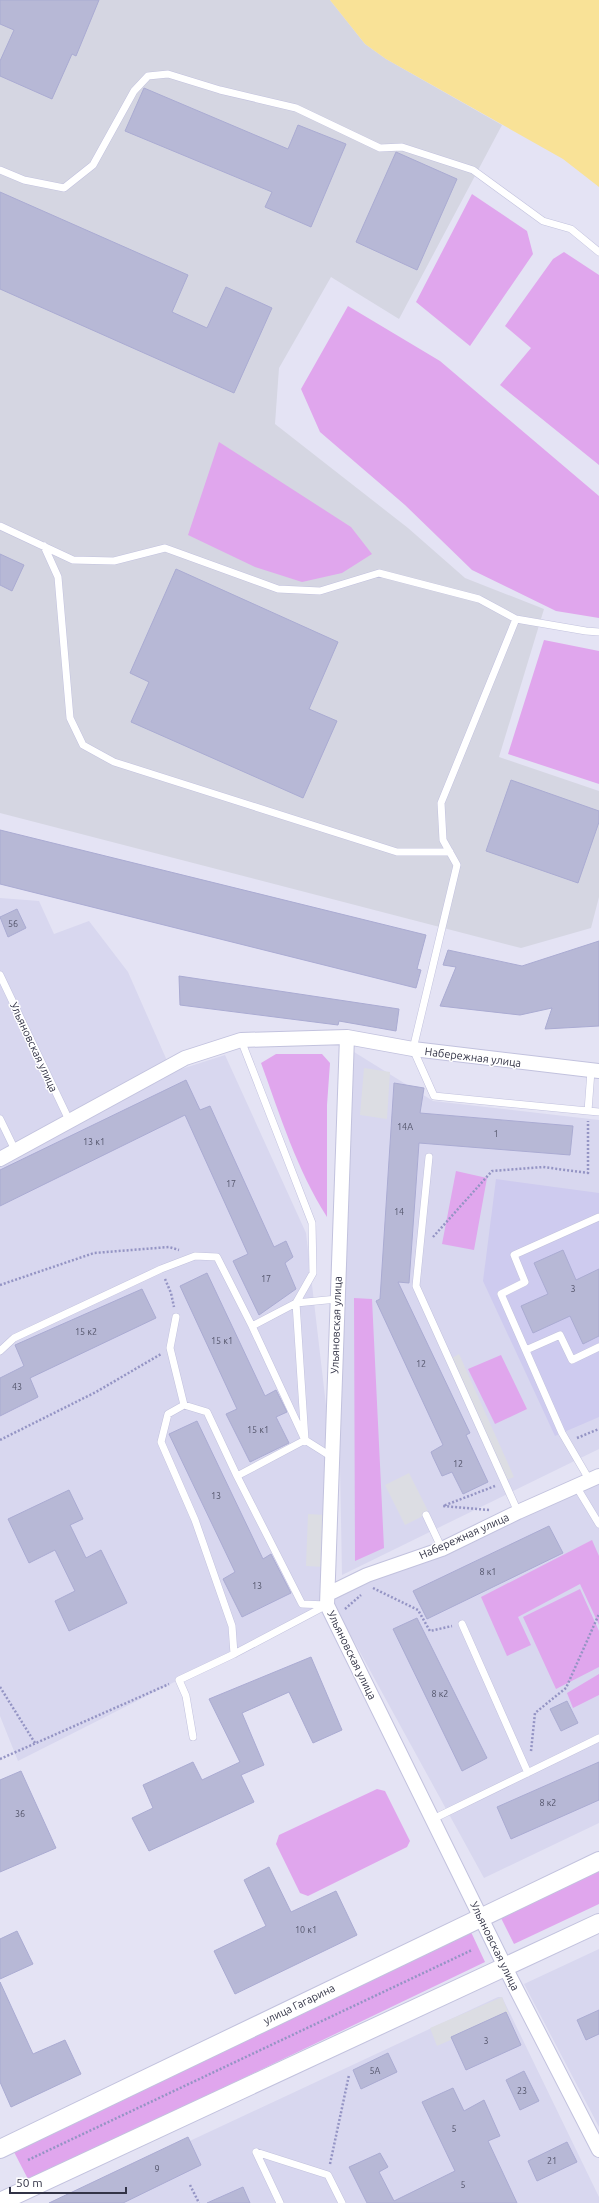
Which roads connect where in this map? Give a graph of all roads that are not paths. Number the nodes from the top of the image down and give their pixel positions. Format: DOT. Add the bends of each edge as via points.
graph roads {
  1 [pos="0,170"];
  2 [pos="599,252"];
  3 [pos="0,526"];
  4 [pos="44,546"];
  5 [pos="516,619"];
  6 [pos="599,632"];
  7 [pos="450,852"];
  8 [pos="0,975"];
  9 [pos="347,1037"];
  10 [pos="241,1040"];
  11 [pos="413,1049"];
  12 [pos="596,1069"];
  13 [pos="588,1111"];
  14 [pos="599,1112"];
  15 [pos="0,1119"];
  16 [pos="69,1120"];
  17 [pos="15,1150"];
  18 [pos="429,1157"];
  19 [pos="0,1159"];
  20 [pos="599,1217"];
  21 [pos="337,1299"];
  22 [pos="296,1303"];
  23 [pos="176,1317"];
  24 [pos="252,1326"];
  25 [pos="599,1347"];
  26 [pos="526,1350"];
  27 [pos="0,1351"];
  28 [pos="184,1405"];
  29 [pos="305,1440"];
  30 [pos="332,1457"];
  31 [pos="237,1476"];
  32 [pos="594,1478"];
  33 [pos="576,1486"];
  34 [pos="518,1512"];
  35 [pos="426,1515"];
  36 [pos="599,1524"];
  37 [pos="442,1549"];
  38 [pos="327,1599"];
  39 [pos="462,1624"];
  40 [pos="234,1654"];
  41 [pos="193,1737"];
  42 [pos="599,1738"];
  43 [pos="528,1773"];
  44 [pos="433,1820"];
  45 [pos="599,1861"];
  46 [pos="481,1917"];
  47 [pos="599,1923"];
  48 [pos="505,1966"];
  49 [pos="0,2149"];
  50 [pos="599,2150"];
  51 [pos="0,2202"];
  52 [pos="280,2203"];
  53 [pos="342,2203"];
  1 -- 2 [label="lane" via="24,180 64,188 93,165 134,91 148,76 168,74 220,90 296,108 380,148 402,147 473,170 543,221 571,229"];
  3 -- 4 [label="lane"];
  4 -- 5 [label="lane" via="73,560 114,561 165,548 278,589 320,591 379,573 479,599"];
  4 -- 7 [label="lane" via="58,577 70,718 83,745 114,762 397,852"];
  5 -- 6 [label="lane"];
  5 -- 7 [label="lane" via="441,803 443,840"];
  7 -- 11 [label="lane" via="457,864"];
  8 -- 16 [label="lane, Ульяновская улица"];
  9 -- 10 [label="street, Набережная улица"];
  9 -- 11 [label="street, Набережная улица"];
  9 -- 21 [label="street, Ульяновская улица"];
  10 -- 16 [label="street, Набережная улица" via="185,1058"];
  10 -- 22 [label="lane" via="312,1223 313,1274"];
  11 -- 12 [label="street, Набережная улица"];
  11 -- 13 [label="lane" via="434,1096"];
  12 -- 13 [label="lane"];
  13 -- 14 [label="lane"];
  15 -- 17 [label="lane"];
  16 -- 17 [label="street, Набережная улица"];
  17 -- 19 [label="street, Набережная улица"];
  18 -- 34 [label="lane" via="416,1286"];
  20 -- 26 [label="lane" via="514,1255 525,1282 501,1294"];
  21 -- 22 [label="lane"];
  21 -- 30 [label="street, Ульяновская улица"];
  22 -- 24 [label="lane"];
  22 -- 29 [label="lane"];
  23 -- 28 [label="lane" via="170,1348"];
  24 -- 27 [label="lane" via="217,1257 195,1256 161,1269 14,1338"];
  24 -- 29 [label="lane"];
  25 -- 26 [label="lane" via="572,1360 560,1335"];
  26 -- 32 [label="lane" via="567,1442"];
  28 -- 31 [label="lane" via="207,1412"];
  28 -- 40 [label="lane" via="168,1414 161,1442 194,1520 232,1626"];
  29 -- 30 [label="lane"];
  29 -- 31 [label="lane"];
  30 -- 38 [label="street, Ульяновская улица"];
  31 -- 38 [label="lane" via="302,1604"];
  32 -- 33 [label="street, Набережная улица"];
  33 -- 34 [label="street, Набережная улица"];
  33 -- 36 [label="lane"];
  34 -- 37 [label="street, Набережная улица"];
  35 -- 37 [label="lane"];
  37 -- 38 [label="street, Набережная улица" via="367,1575"];
  38 -- 40 [label="lane"];
  38 -- 44 [label="street, Ульяновская улица" via="334,1619"];
  39 -- 43 [label="lane"];
  40 -- 41 [label="lane" via="179,1680 186,1696"];
  42 -- 43 [label="lane"];
  43 -- 44 [label="lane"];
  44 -- 46 [label="street, Ульяновская улица"];
  45 -- 46 [label="street, улица Гагарина"];
  46 -- 48 [label="street, Ульяновская улица"];
  46 -- 49 [label="street, улица Гагарина"];
  47 -- 48 [label="street"];
  48 -- 50 [label="street, Ульяновская улица"];
  48 -- 51 [label="street"];
  52 -- 53 [label="lane" via="256,2152 328,2175"];
}
